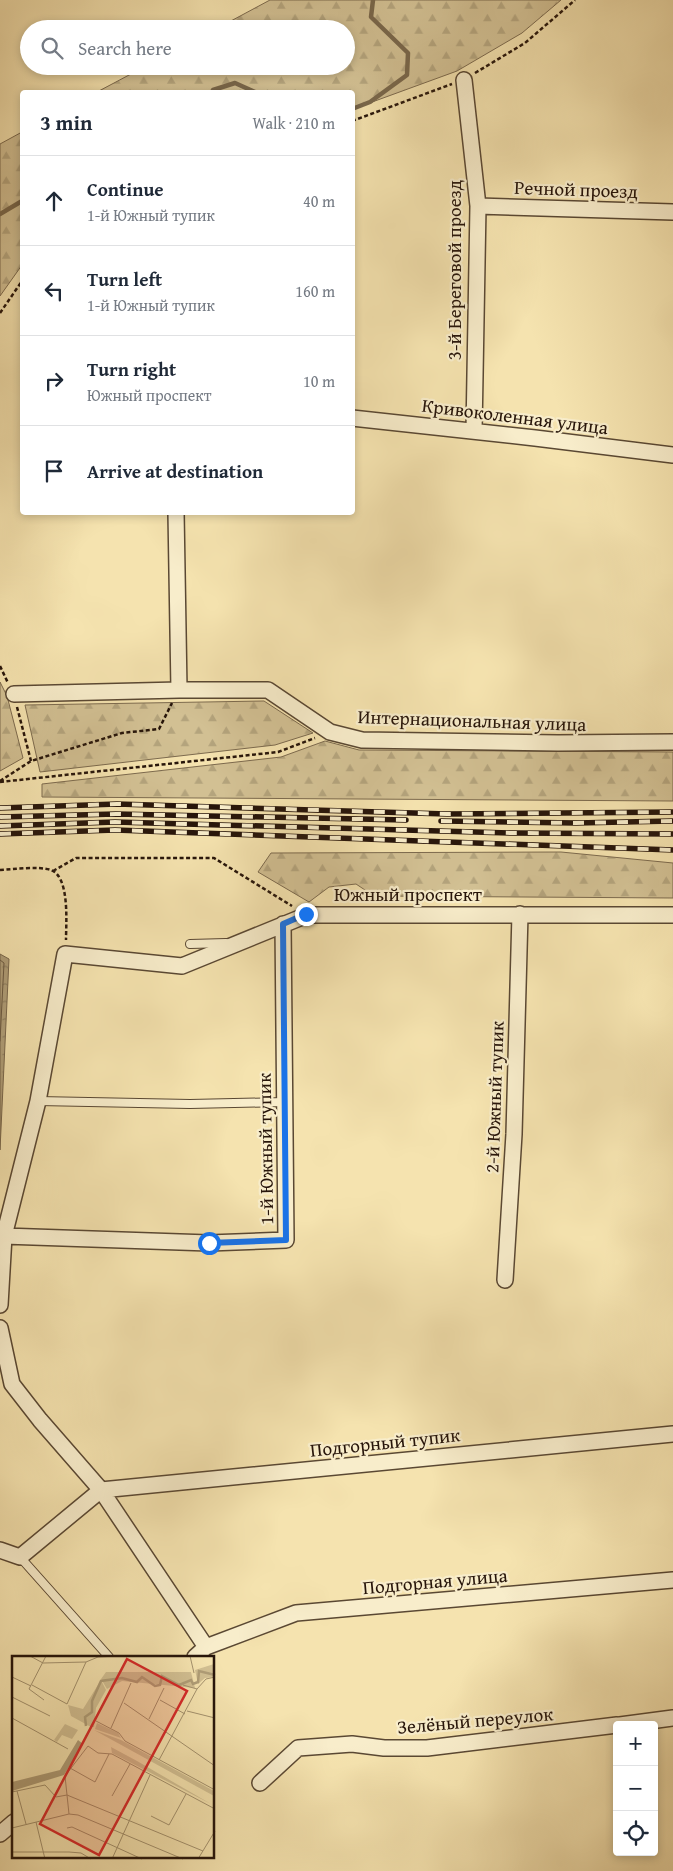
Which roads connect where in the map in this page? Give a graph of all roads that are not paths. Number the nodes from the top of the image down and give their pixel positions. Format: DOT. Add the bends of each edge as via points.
graph roads {
  1 [pos="464,80"];
  2 [pos="478,206"];
  3 [pos="673,212"];
  4 [pos="355,418"];
  5 [pos="474,431"];
  6 [pos="673,455"];
  7 [pos="176,515"];
  8 [pos="179,690"];
  9 [pos="14,694"];
  10 [pos="673,742"];
  11 [pos="520,914"];
  12 [pos="673,915"];
  13 [pos="283,924"];
  14 [pos="237,943"];
  15 [pos="190,944"];
  16 [pos="38,1101"];
  17 [pos="285,1102"];
  18 [pos="4,1236"];
  19 [pos="505,1280"];
  20 [pos="0,1305"];
  21 [pos="0,1328"];
  22 [pos="673,1434"];
  23 [pos="101,1490"];
  24 [pos="0,1550"];
  25 [pos="20,1557"];
  26 [pos="673,1580"];
  27 [pos="206,1647"];
  28 [pos="108,1656"];
  29 [pos="196,1656"];
  30 [pos="673,1718"];
  31 [pos="649,1721"];
  32 [pos="613,1726"];
  33 [pos="260,1782"];
  34 [pos="12,1824"];
  35 [pos="0,1834"];
  1 -- 2 [label="street, 3-й Береговой проезд"];
  2 -- 3 [label="street, Речной проезд"];
  2 -- 5 [label="street, 3-й Береговой проезд"];
  4 -- 5 [label="street, Кривоколенная улица"];
  5 -- 6 [label="street, Кривоколенная улица"];
  7 -- 8 [label="street"];
  8 -- 9 [label="street, Интернациональная улица"];
  8 -- 10 [label="street, Интернациональная улица" via="268,690 330,732 362,740 558,744"];
  11 -- 12 [label="street, Южный проспект"];
  11 -- 13 [label="street, Южный проспект" via="306,914"];
  11 -- 19 [label="street, 2-й Южный тупик" via="514,1134"];
  13 -- 14 [label="street, Южный проспект"];
  13 -- 17 [label="street, 1-й Южный тупик"];
  14 -- 15 [label="lane"];
  14 -- 16 [label="street, Южный проспект" via="182,966 65,954"];
  16 -- 17 [label="lane"];
  16 -- 18 [label="street"];
  17 -- 18 [label="street, 1-й Южный тупик" via="286,1240 209,1243"];
  18 -- 20 [label="street"];
  21 -- 23 [label="street" via="12,1384"];
  22 -- 23 [label="street, Подгорный тупик"];
  23 -- 25 [label="street"];
  23 -- 27 [label="street"];
  24 -- 25 [label="street"];
  25 -- 28 [label="lane"];
  26 -- 27 [label="street, Подгорная улица" via="296,1613"];
  27 -- 29 [label="street"];
  30 -- 31 [label="street, Зелёный переулок"];
  32 -- 33 [label="street, Зелёный переулок" via="427,1748 352,1744 298,1748"];
  34 -- 35 [label="street"];
}
